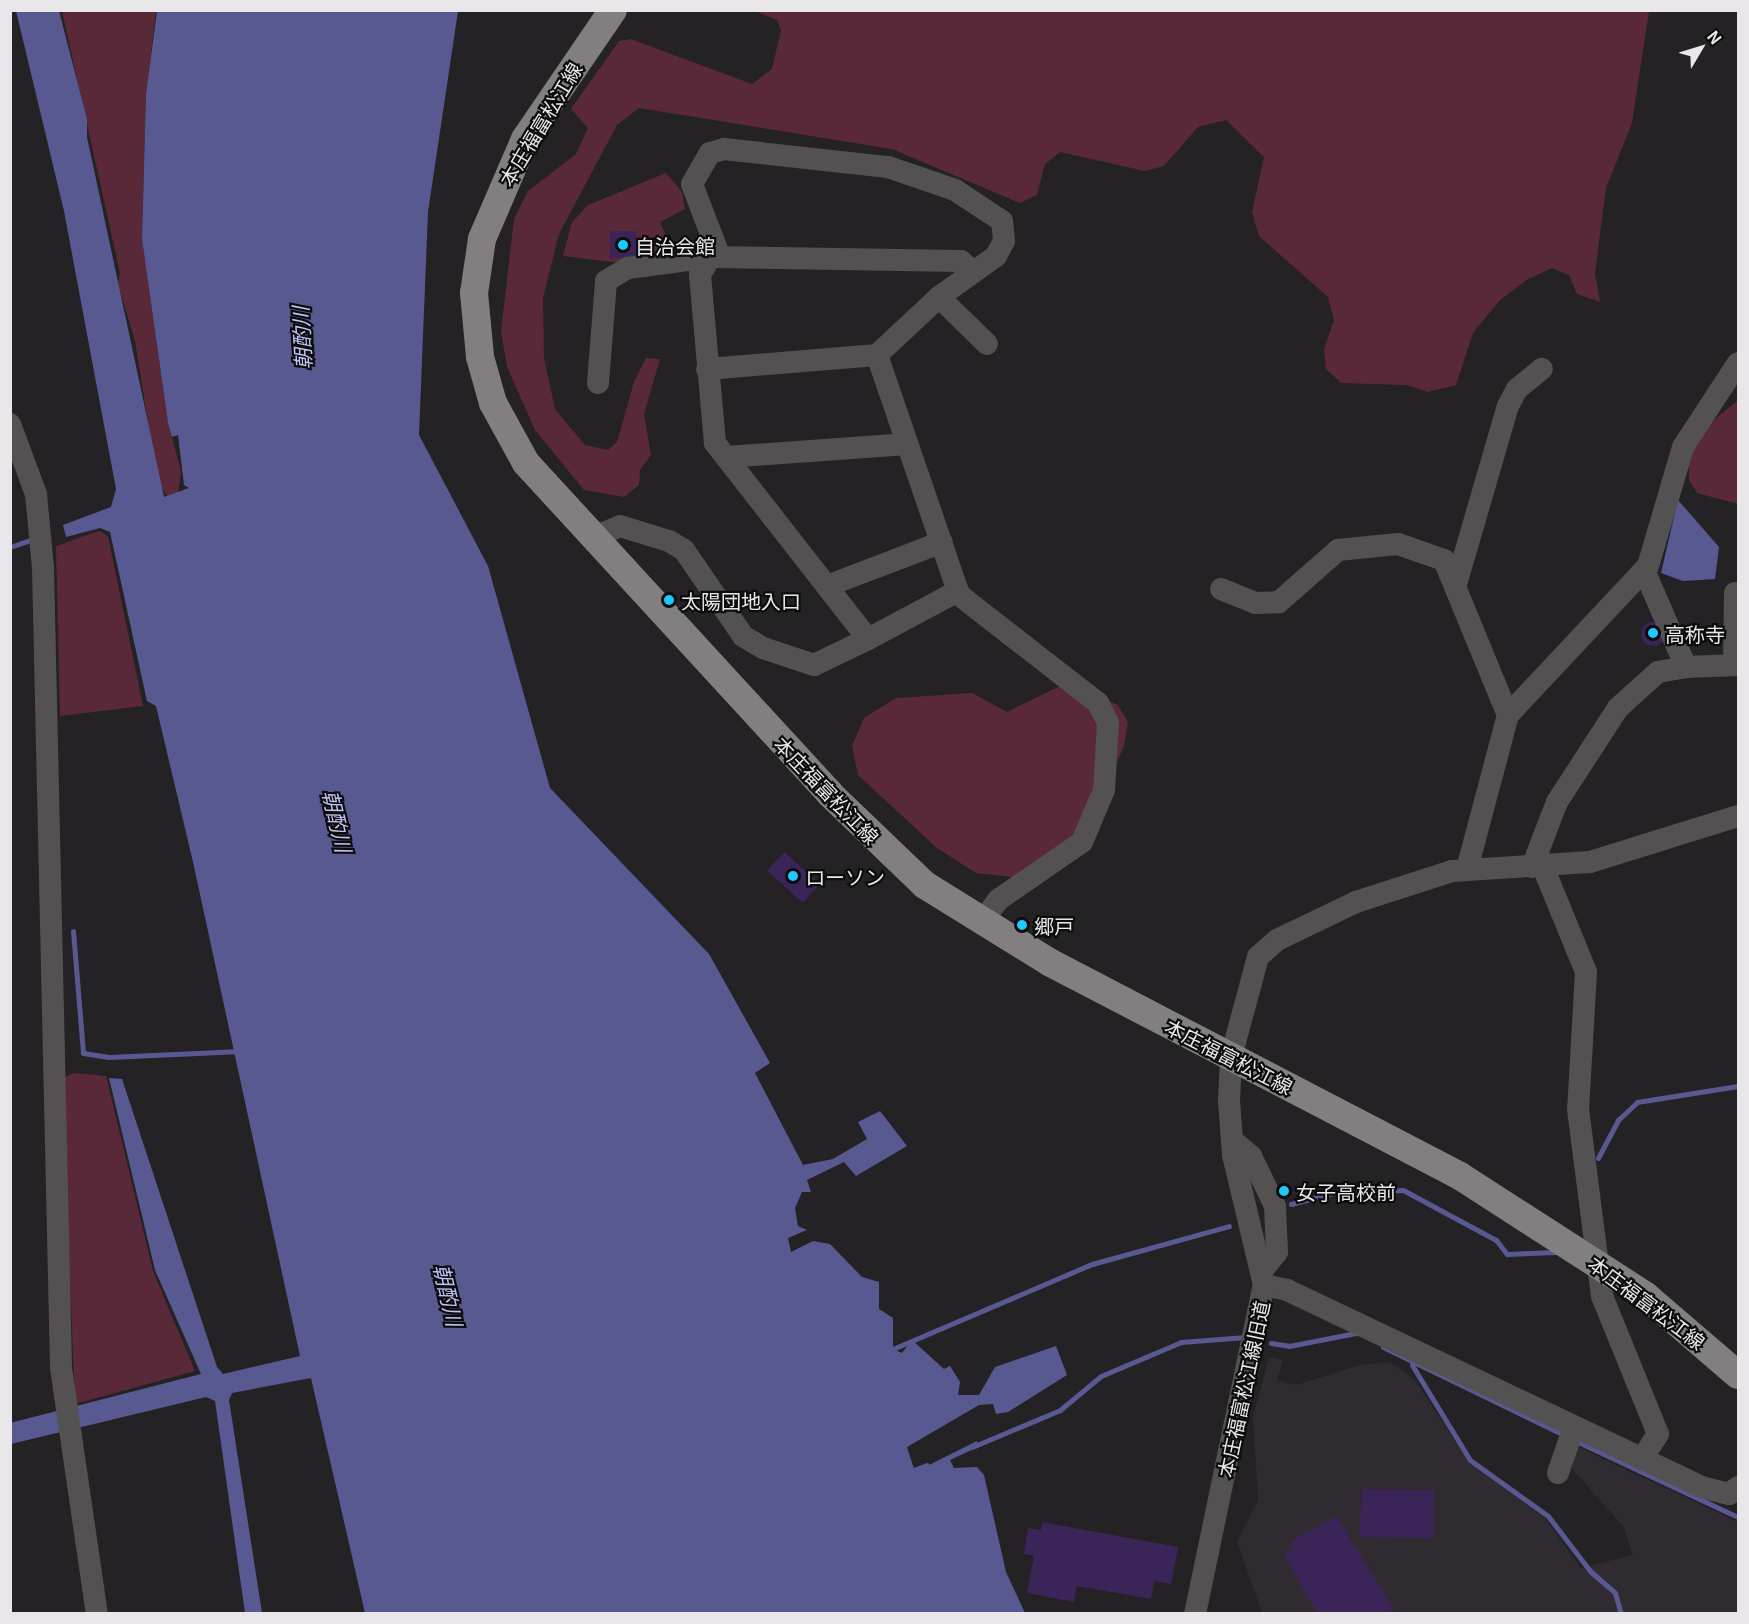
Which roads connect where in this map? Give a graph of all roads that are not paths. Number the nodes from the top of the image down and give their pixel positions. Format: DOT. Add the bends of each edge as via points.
graph roads {
  1 [pos="613,10"];
  2 [pos="712,257"];
  3 [pos="972,272"];
  4 [pos="939,297"];
  5 [pos="987,344"];
  6 [pos="877,355"];
  7 [pos="1738,363"];
  8 [pos="707,369"];
  9 [pos="1542,369"];
  10 [pos="598,383"];
  11 [pos="10,424"];
  12 [pos="908,444"];
  13 [pos="726,457"];
  14 [pos="591,538"];
  15 [pos="942,542"];
  16 [pos="1644,570"];
  17 [pos="1457,581"];
  18 [pos="827,586"];
  19 [pos="1221,589"];
  20 [pos="1735,593"];
  21 [pos="958,594"];
  22 [pos="868,639"];
  23 [pos="1736,665"];
  24 [pos="1686,667"];
  25 [pos="1508,715"];
  26 [pos="1738,816"];
  27 [pos="1537,867"];
  28 [pos="1467,869"];
  29 [pos="981,923"];
  30 [pos="1231,1057"];
  31 [pos="1596,1261"];
  32 [pos="1264,1277"];
  33 [pos="1738,1375"];
  34 [pos="1572,1434"];
  35 [pos="1642,1459"];
  36 [pos="1558,1473"];
  37 [pos="1735,1495"];
  38 [pos="97,1614"];
  39 [pos="1195,1614"];
  1 -- 14 [label="main road, 本庄福富松江線" via="525,139 498,192 482,239 474,293 480,357 503,425 526,462"];
  2 -- 3 [label="street" via="961,261"];
  2 -- 3 [label="street" via="716,247 692,184 699,166 724,149 888,167 955,190 995,213 1005,232 996,256"];
  2 -- 8 [label="street" via="700,275"];
  2 -- 10 [label="street" via="628,268 606,280"];
  3 -- 4 [label="street"];
  4 -- 5 [label="street"];
  4 -- 6 [label="street"];
  6 -- 8 [label="street"];
  6 -- 12 [label="street"];
  7 -- 16 [label="street" via="1683,447"];
  8 -- 13 [label="street" via="711,427"];
  9 -- 17 [label="street" via="1517,389 1508,406"];
  11 -- 38 [label="street" via="36,494 43,568 64,1401"];
  12 -- 13 [label="street"];
  12 -- 15 [label="street"];
  13 -- 18 [label="street"];
  14 -- 22 [label="street" via="620,526 677,546 743,636 763,648 814,665"];
  14 -- 29 [label="main road, 本庄福富松江線" via="875,841 925,885"];
  15 -- 18 [label="street"];
  15 -- 21 [label="street"];
  16 -- 24 [label="street"];
  16 -- 25 [label="street"];
  17 -- 19 [label="street" via="1444,560 1398,544 1327,555 1279,602 1255,603"];
  17 -- 25 [label="street"];
  18 -- 22 [label="street"];
  20 -- 23 [label="street"];
  21 -- 22 [label="street"];
  21 -- 29 [label="street" via="1098,703 1108,723 1104,790 1082,842 998,900"];
  23 -- 24 [label="street"];
  24 -- 27 [label="street" via="1658,672 1618,708 1557,802"];
  25 -- 28 [label="street"];
  26 -- 27 [label="street, 本庄福富松江線旧道" via="1590,862"];
  27 -- 28 [label="street, 本庄福富松江線旧道"];
  27 -- 31 [label="street" via="1586,972 1577,1088"];
  28 -- 30 [label="street, 本庄福富松江線旧道" via="1356,902 1276,940 1258,957"];
  29 -- 30 [label="main road, 本庄福富松江線"];
  30 -- 31 [label="main road, 本庄福富松江線" via="1460,1176"];
  30 -- 32 [label="street, 本庄福富松江線旧道" via="1232,1140"];
  31 -- 33 [label="main road, 本庄福富松江線"];
  31 -- 35 [label="street" via="1614,1336 1658,1434"];
  32 -- 34 [label="street"];
  32 -- 39 [label="street, 本庄福富松江線旧道"];
  34 -- 35 [label="street"];
  34 -- 36 [label="street"];
  35 -- 37 [label="street"];
}
